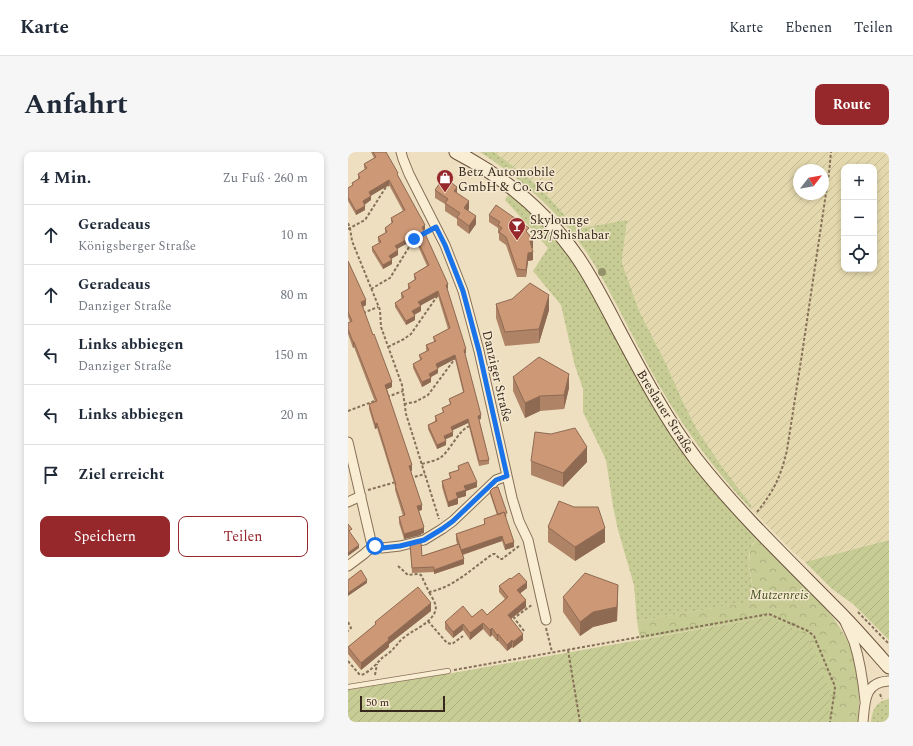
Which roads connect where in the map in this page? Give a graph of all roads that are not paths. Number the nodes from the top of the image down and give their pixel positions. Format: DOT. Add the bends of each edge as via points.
graph roads {
  1 [pos="401,152"];
  2 [pos="456,152"];
  3 [pos="348,442"];
  4 [pos="507,476"];
  5 [pos="361,494"];
  6 [pos="348,502"];
  7 [pos="374,545"];
  8 [pos="348,566"];
  9 [pos="839,612"];
  10 [pos="546,620"];
  11 [pos="889,667"];
  12 [pos="448,671"];
  13 [pos="889,681"];
  14 [pos="348,687"];
  15 [pos="865,701"];
  16 [pos="863,722"];
  1 -- 4 [label="street, Danziger Straße" via="459,280 479,351"];
  2 -- 9 [label="main road, Breslauer Straße" via="515,190 561,235 588,274 644,378 704,469 750,522"];
  3 -- 5 [label="street"];
  4 -- 7 [label="street" via="496,480 461,514 424,540 382,548"];
  4 -- 10 [label="street, Danziger Straße" via="519,521 528,540"];
  5 -- 6 [label="street"];
  5 -- 7 [label="street" via="370,538"];
  7 -- 8 [label="street"];
  9 -- 11 [label="main road, Breslauer Straße"];
  9 -- 15 [label="street" via="856,648"];
  12 -- 14 [label="lane"];
  13 -- 15 [label="street" via="871,688"];
  15 -- 16 [label="street"];
}
